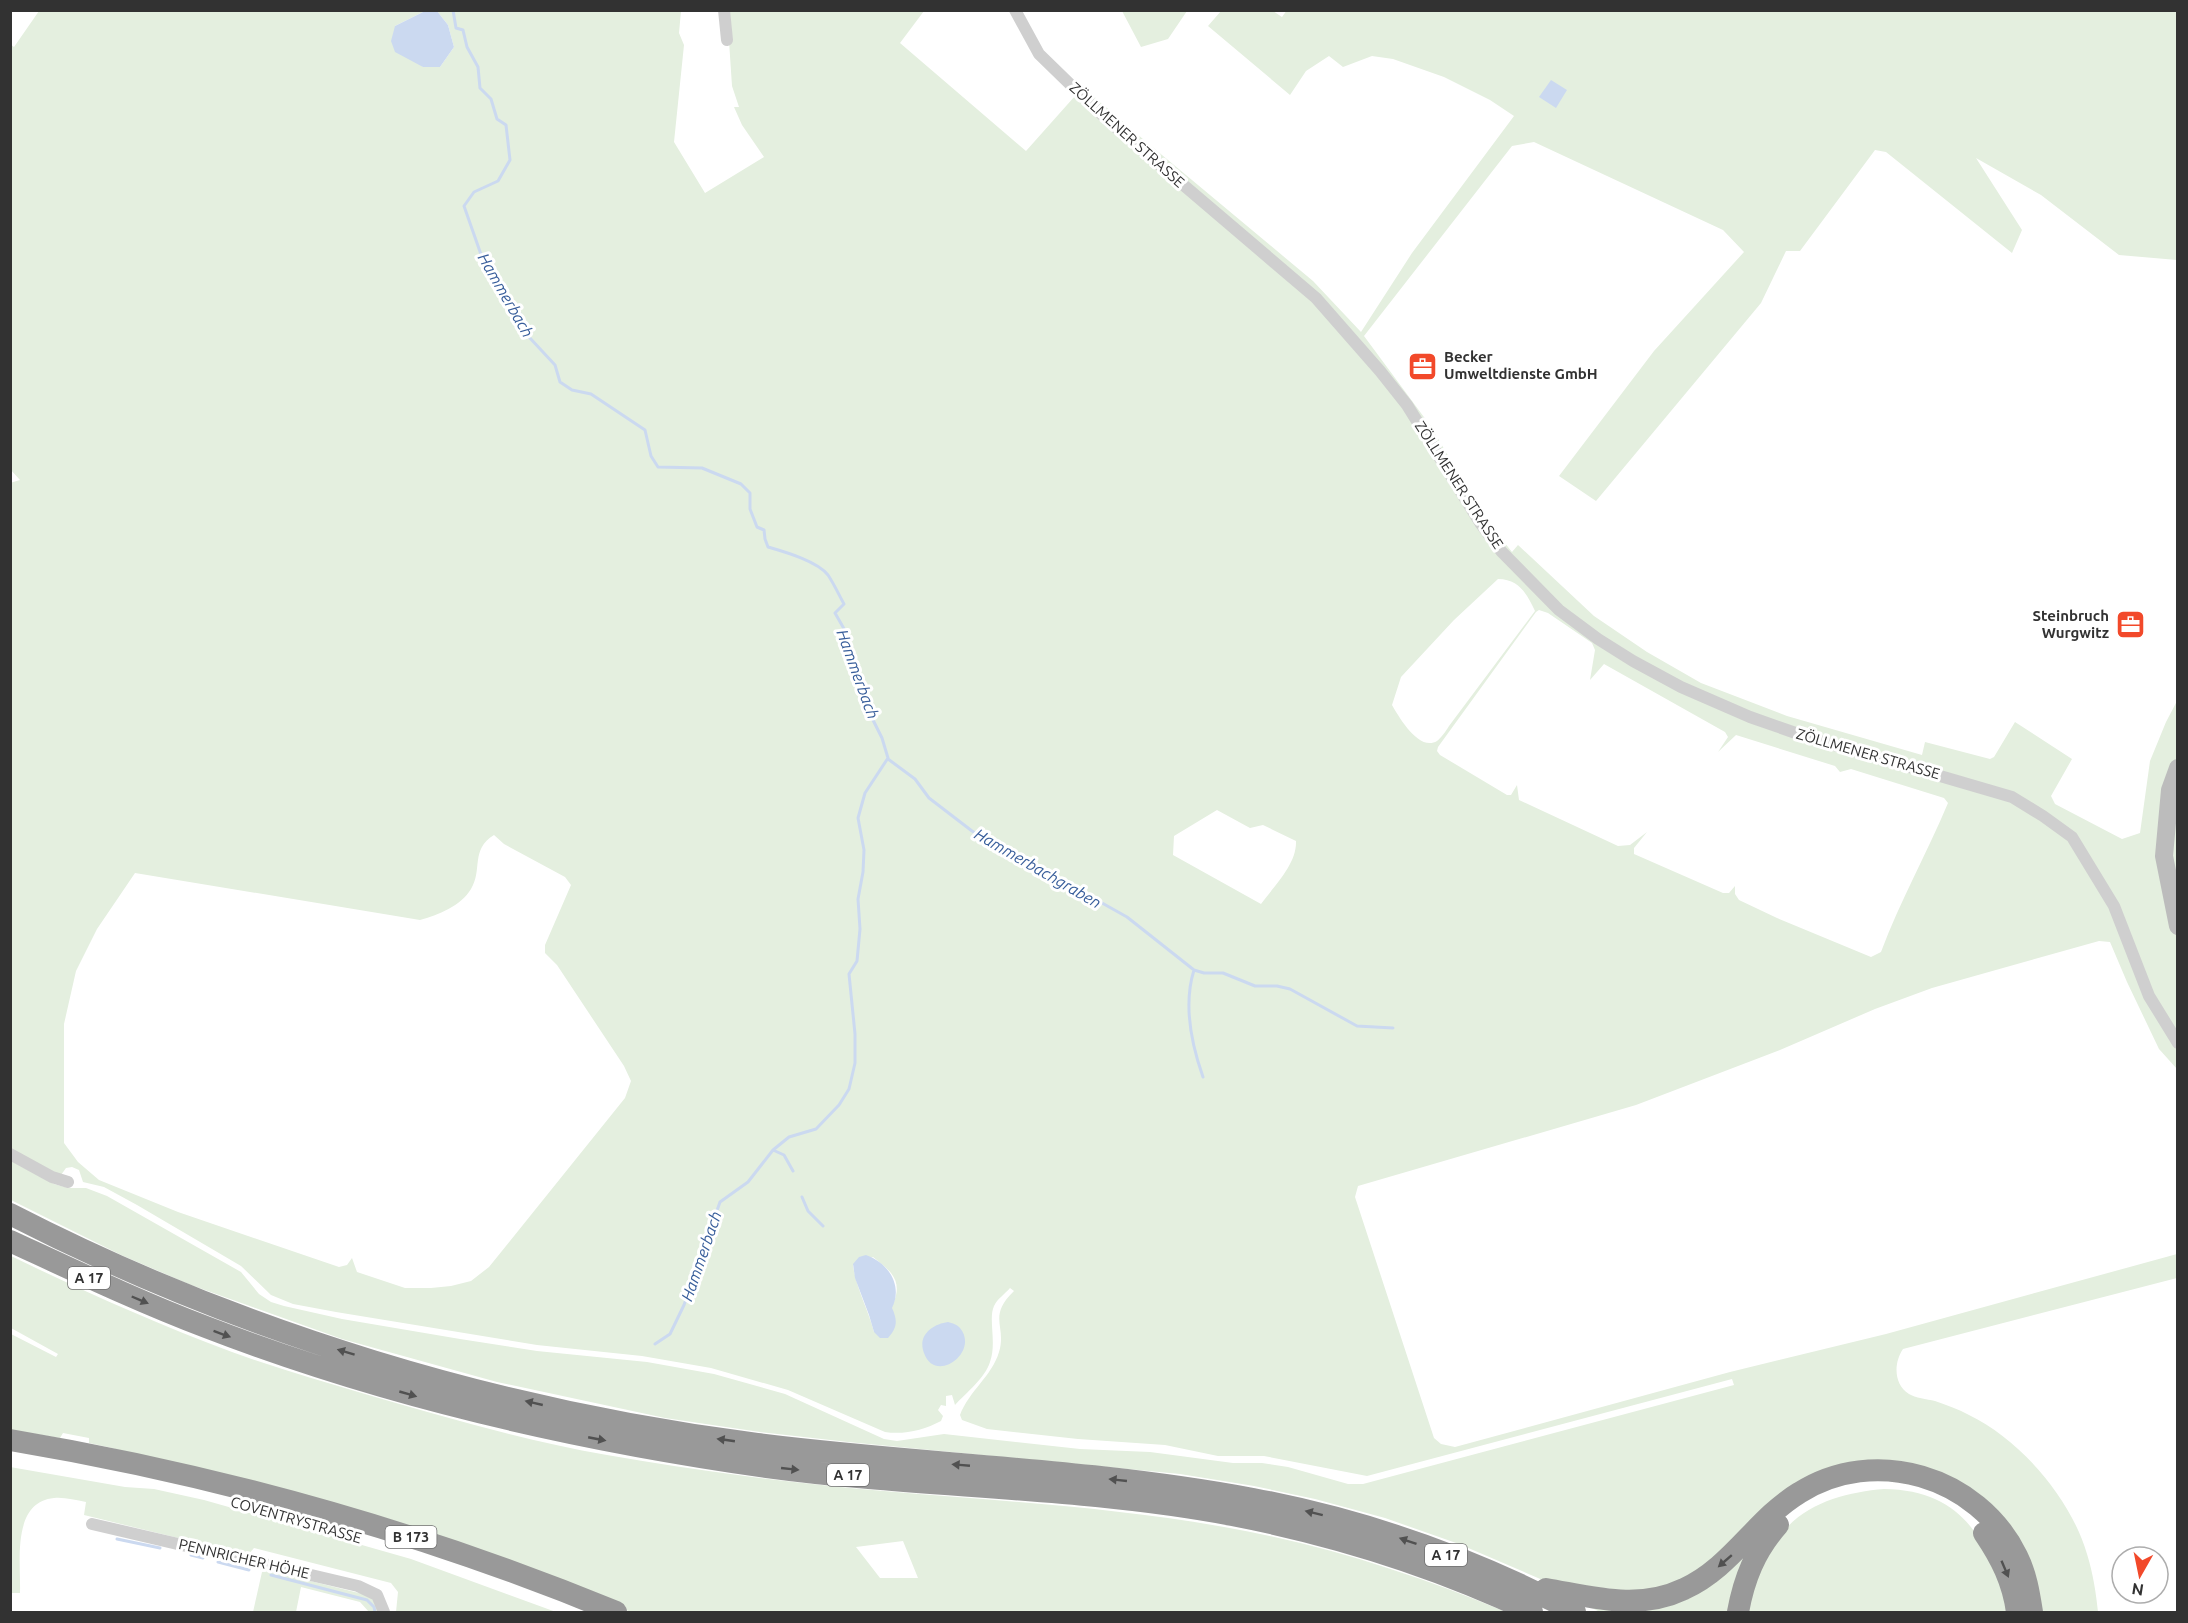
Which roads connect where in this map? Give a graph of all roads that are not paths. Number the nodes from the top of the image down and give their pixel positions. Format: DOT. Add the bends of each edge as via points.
graph roads {
  1 [pos="724,10"];
  2 [pos="1015,10"];
  3 [pos="727,40"];
  4 [pos="2178,768"];
  5 [pos="2178,926"];
  6 [pos="2178,1043"];
  7 [pos="10,1154"];
  8 [pos="68,1182"];
  9 [pos="10,1214"];
  10 [pos="10,1241"];
  11 [pos="10,1440"];
  12 [pos="10,1454"];
  13 [pos="92,1524"];
  14 [pos="1521,1585"];
  15 [pos="384,1612"];
  16 [pos="575,1612"];
  17 [pos="616,1612"];
  18 [pos="1532,1612"];
  19 [pos="1575,1612"];
  20 [pos="1738,1612"];
  21 [pos="2017,1612"];
  22 [pos="2032,1612"];
  1 -- 3 [label="street"];
  2 -- 6 [label="street, ZÖLLMENER STRASSE" via="1039,54 1084,98 1316,298 1397,392 1488,533 1559,610 1634,661 1739,713 1800,735 2012,797 2043,816 2072,837 2114,906 2149,996"];
  4 -- 5 [label="main road" via="2170,790 2164,856"];
  7 -- 8 [label="street"];
  14 -- 9 [label="highway, A 17, one-way" via="1405,1539 1254,1499 1139,1482 756,1444 499,1396 337,1349 233,1312 114,1263"];
  10 -- 18 [label="highway, A 17, one-way" via="97,1282 227,1335 333,1372 488,1415 573,1435 773,1467 1093,1497 1228,1515 1384,1553"];
  11 -- 17 [label="highway, B 173" via="275,1496 410,1536"];
  12 -- 16 [label="highway, COVENTRYSTRASSE / B 173" via="274,1512 407,1551"];
  13 -- 15 [label="street, PENNRICHER HÖHE" via="358,1586 377,1595"];
  14 -- 19 [label="highway, A 17"];
  22 -- 14 [label="highway, one-way" via="2017,1556 1995,1522 1943,1483 1892,1471 1852,1473 1799,1493 1714,1570 1668,1595 1617,1602"];
  20 -- 21 [label="highway, one-way" via="1755,1556 1792,1512 1827,1493 1879,1483 1928,1491 1972,1516 2006,1570"];
}
